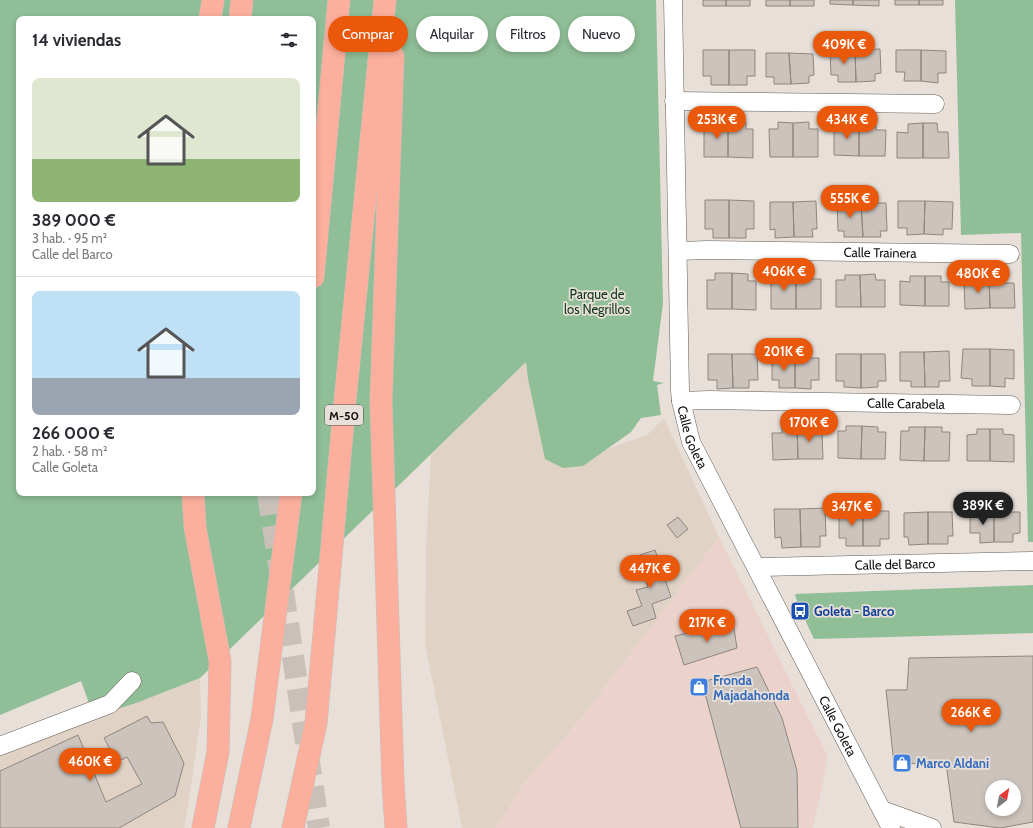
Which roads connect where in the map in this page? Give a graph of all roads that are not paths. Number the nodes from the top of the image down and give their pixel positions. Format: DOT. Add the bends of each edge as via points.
graph roads {
  1 [pos="213,0"];
  2 [pos="242,0"];
  3 [pos="339,0"];
  4 [pos="385,0"];
  5 [pos="396,0"];
  6 [pos="673,0"];
  7 [pos="210,16"];
  8 [pos="240,16"];
  9 [pos="674,101"];
  10 [pos="935,104"];
  11 [pos="316,245"];
  12 [pos="678,251"];
  13 [pos="1010,254"];
  14 [pos="681,401"];
  15 [pos="1011,405"];
  16 [pos="193,496"];
  17 [pos="291,496"];
  18 [pos="1033,560"];
  19 [pos="757,567"];
  20 [pos="132,681"];
  21 [pos="0,746"];
  22 [pos="393,783"];
  23 [pos="882,810"];
  24 [pos="203,828"];
  25 [pos="239,828"];
  26 [pos="293,828"];
  27 [pos="396,828"];
  28 [pos="401,828"];
  29 [pos="891,828"];
  30 [pos="932,828"];
  1 -- 7 [label="highway"];
  2 -- 8 [label="highway"];
  3 -- 11 [label="highway"];
  4 -- 26 [label="highway, M-50" via="316,723"];
  5 -- 22 [label="highway" via="381,401"];
  6 -- 9 [label="street, Calle Goleta"];
  9 -- 10 [label="street"];
  9 -- 12 [label="street, Calle Goleta"];
  12 -- 13 [label="street, Calle Trainera"];
  12 -- 14 [label="street, Calle Goleta"];
  14 -- 15 [label="street, Calle Carabela"];
  14 -- 19 [label="street, Calle Goleta" via="691,442"];
  16 -- 24 [label="highway" via="195,527 220,661 218,752"];
  17 -- 25 [label="highway" via="262,719"];
  18 -- 19 [label="street, Calle del Barco"];
  19 -- 23 [label="street, Calle Goleta"];
  20 -- 21 [label="street" via="110,704"];
  22 -- 27 [label="highway"];
  22 -- 28 [label="highway"];
  23 -- 29 [label="street, Calle Goleta"];
  23 -- 30 [label="street"];
}
